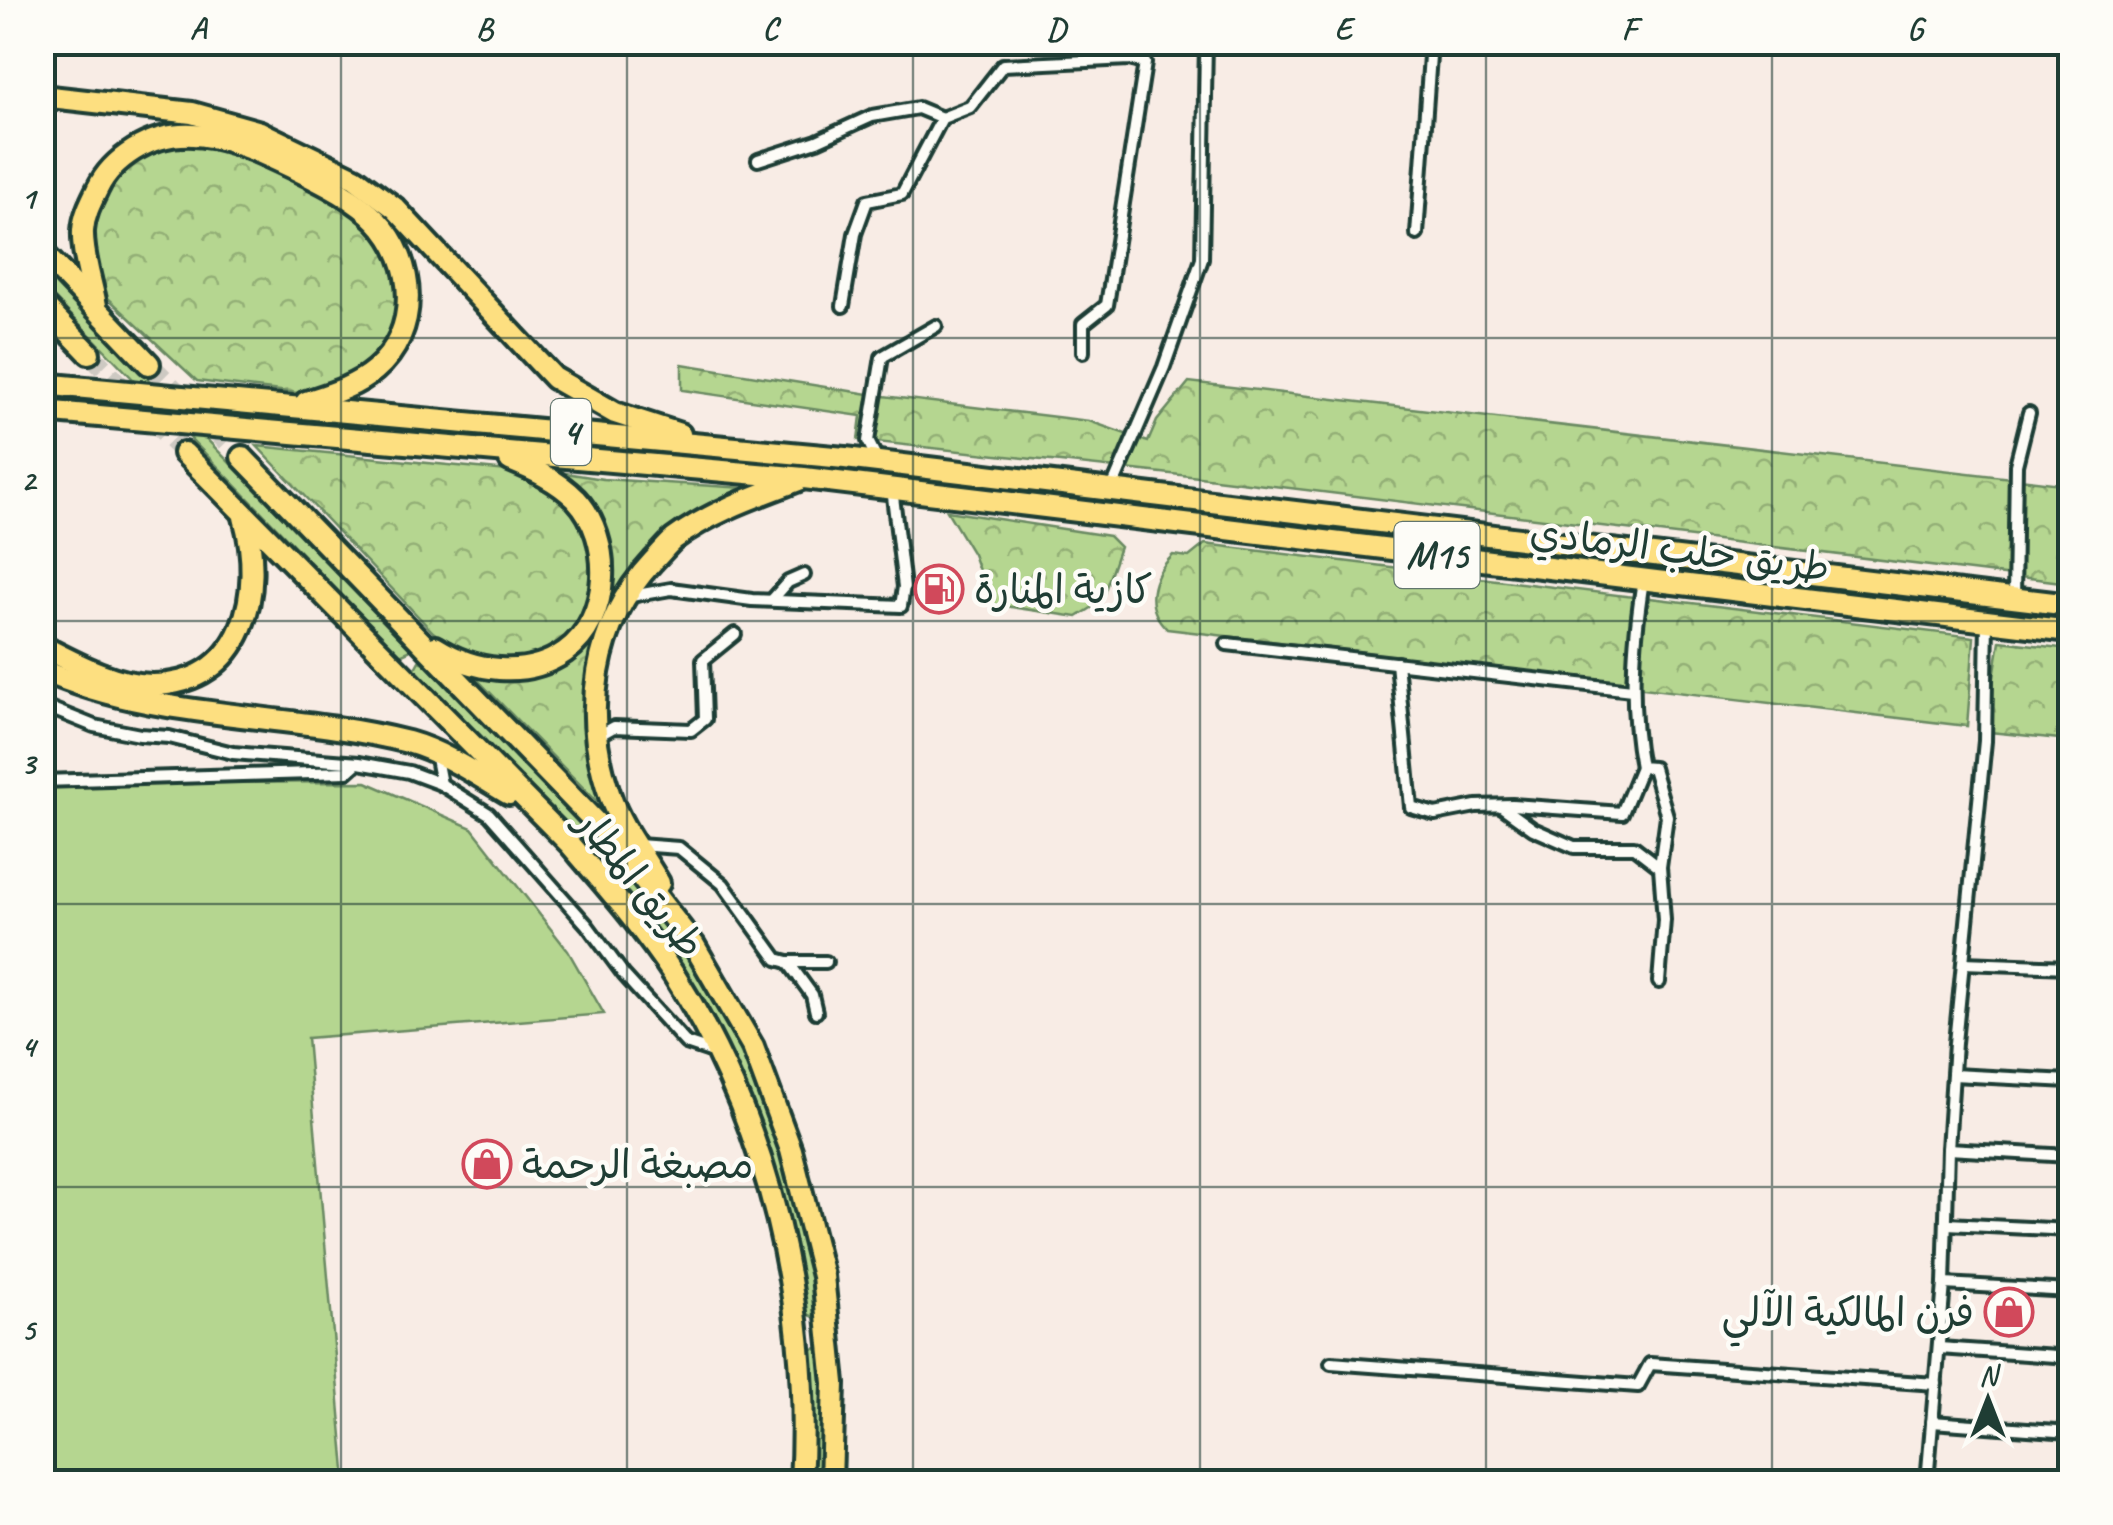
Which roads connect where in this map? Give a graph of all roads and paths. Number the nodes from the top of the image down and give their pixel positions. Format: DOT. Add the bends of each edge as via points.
graph roads {
  1 [pos="1206,42"];
  2 [pos="1430,42"];
  3 [pos="42,96"];
  4 [pos="942,118"];
  5 [pos="758,160"];
  6 [pos="1417,234"];
  7 [pos="42,252"];
  8 [pos="42,304"];
  9 [pos="96,306"];
  10 [pos="843,306"];
  11 [pos="936,326"];
  12 [pos="1083,352"];
  13 [pos="89,353"];
  14 [pos="149,364"];
  15 [pos="42,384"];
  16 [pos="295,406"];
  17 [pos="42,412"];
  18 [pos="2028,412"];
  19 [pos="76,415"];
  20 [pos="42,422"];
  21 [pos="490,452"];
  22 [pos="184,453"];
  23 [pos="242,457"];
  24 [pos="845,458"];
  25 [pos="878,462"];
  26 [pos="804,478"];
  27 [pos="892,488"];
  28 [pos="1106,488"];
  29 [pos="243,515"];
  30 [pos="804,575"];
  31 [pos="1643,580"];
  32 [pos="625,597"];
  33 [pos="2014,599"];
  34 [pos="772,600"];
  35 [pos="2070,606"];
  36 [pos="1987,621"];
  37 [pos="406,628"];
  38 [pos="2070,632"];
  39 [pos="735,634"];
  40 [pos="1227,644"];
  41 [pos="42,646"];
  42 [pos="424,647"];
  43 [pos="1397,663"];
  44 [pos="42,670"];
  45 [pos="397,670"];
  46 [pos="1632,690"];
  47 [pos="42,705"];
  48 [pos="597,736"];
  49 [pos="436,753"];
  50 [pos="356,762"];
  51 [pos="1641,767"];
  52 [pos="42,782"];
  53 [pos="441,784"];
  54 [pos="1500,805"];
  55 [pos="536,810"];
  56 [pos="637,845"];
  57 [pos="1660,867"];
  58 [pos="694,945"];
  59 [pos="788,962"];
  60 [pos="826,962"];
  61 [pos="1963,964"];
  62 [pos="2070,968"];
  63 [pos="1659,982"];
  64 [pos="816,1012"];
  65 [pos="716,1053"];
  66 [pos="1953,1074"];
  67 [pos="2070,1081"];
  68 [pos="1948,1149"];
  69 [pos="2070,1156"];
  70 [pos="1947,1224"];
  71 [pos="2070,1230"];
  72 [pos="1944,1284"];
  73 [pos="2070,1291"];
  74 [pos="830,1328"];
  75 [pos="796,1330"];
  76 [pos="1939,1348"];
  77 [pos="2070,1357"];
  78 [pos="1331,1363"];
  79 [pos="1936,1384"];
  80 [pos="1932,1422"];
  81 [pos="2070,1432"];
  82 [pos="801,1482"];
  83 [pos="832,1482"];
  84 [pos="1927,1482"];
  1 -- 28 [label="street" via="1202,259 1164,367"];
  2 -- 6 [label="street"];
  3 -- 24 [label="highway" via="192,113 260,132 355,178 395,208 554,378 600,404 702,442"];
  4 -- 5 [label="street" via="918,108 872,116"];
  4 -- 10 [label="street" via="902,194 866,201"];
  4 -- 12 [label="street" via="970,106 1003,65 1146,62 1106,305 1083,324"];
  7 -- 9 [label="highway"];
  8 -- 13 [label="highway"];
  9 -- 14 [label="highway"];
  9 -- 16 [label="highway" via="83,232 88,208 113,165 142,145 197,134 256,150 313,178 362,208 389,236 405,273 408,312 396,346 374,371"];
  11 -- 25 [label="street" via="882,357 868,440"];
  15 -- 16 [label="highway, 4"];
  16 -- 24 [label="highway, 4"];
  17 -- 19 [label="highway, 4"];
  18 -- 33 [label="street" via="2016,465"];
  19 -- 20 [label="highway"];
  19 -- 21 [label="highway, 4"];
  21 -- 26 [label="highway, 4"];
  21 -- 37 [label="highway" via="541,473 586,513 603,558 587,627 566,652 530,667 483,669"];
  22 -- 29 [label="highway, طريق المطار"];
  23 -- 37 [label="highway, طريق المطار"];
  24 -- 25 [label="highway, 4"];
  25 -- 28 [label="highway, 4"];
  26 -- 27 [label="highway, طريق حلب الرمادي / M15"];
  26 -- 32 [label="highway" via="674,539"];
  27 -- 31 [label="highway, طريق حلب الرمادي / M15"];
  27 -- 34 [label="street" via="901,606"];
  28 -- 33 [label="highway, طريق حلب الرمادي / M15"];
  29 -- 41 [label="highway" via="252,554 250,598 237,638 209,670 181,682 138,683"];
  29 -- 45 [label="highway, طريق المطار"];
  30 -- 34 [label="street"];
  31 -- 36 [label="highway, طريق حلب الرمادي / M15"];
  31 -- 46 [label="street"];
  32 -- 34 [label="street" via="671,589"];
  32 -- 48 [label="highway" via="596,670"];
  33 -- 35 [label="highway, طريق حلب الرمادي / M15"];
  36 -- 38 [label="highway, طريق حلب الرمادي / M15"];
  36 -- 61 [label="street" via="1985,741"];
  37 -- 42 [label="highway, طريق المطار"];
  39 -- 48 [label="street" via="703,660 705,719 691,730 614,728"];
  40 -- 43 [label="street"];
  42 -- 45 [label="highway"];
  42 -- 58 [label="highway, طريق المطار" via="610,837"];
  43 -- 46 [label="street"];
  43 -- 54 [label="street" via="1411,807 1435,814"];
  44 -- 49 [label="highway" via="141,704 342,730"];
  45 -- 55 [label="highway, طريق المطار"];
  46 -- 51 [label="street"];
  47 -- 50 [label="street" via="94,726 233,753"];
  48 -- 56 [label="highway" via="610,799"];
  49 -- 53 [label="street"];
  49 -- 55 [label="highway"];
  50 -- 52 [label="street" via="347,772"];
  50 -- 53 [label="street"];
  51 -- 54 [label="street" via="1622,814"];
  51 -- 57 [label="street" via="1653,768 1667,816"];
  53 -- 65 [label="street" via="490,814 686,1042"];
  54 -- 57 [label="street" via="1532,829 1574,846 1634,846"];
  55 -- 65 [label="highway, طريق المطار" via="604,883 674,974"];
  56 -- 58 [label="highway"];
  56 -- 59 [label="street" via="680,848 723,884 777,959"];
  57 -- 63 [label="street"];
  58 -- 74 [label="highway, طريق المطار" via="753,1047 791,1150"];
  59 -- 60 [label="street"];
  59 -- 64 [label="street"];
  61 -- 62 [label="street"];
  61 -- 66 [label="street"];
  65 -- 75 [label="highway, طريق المطار" via="766,1176"];
  66 -- 67 [label="street"];
  66 -- 68 [label="street"];
  68 -- 69 [label="street"];
  68 -- 70 [label="street"];
  70 -- 71 [label="street"];
  70 -- 72 [label="street"];
  72 -- 73 [label="street"];
  72 -- 76 [label="street"];
  74 -- 75 [label="highway"];
  74 -- 83 [label="highway, طريق المطار"];
  75 -- 82 [label="highway, طريق المطار"];
  76 -- 77 [label="street"];
  76 -- 79 [label="street"];
  78 -- 79 [label="street" via="1638,1386 1650,1364"];
  79 -- 80 [label="street"];
  80 -- 81 [label="street"];
  80 -- 84 [label="street"];
}
